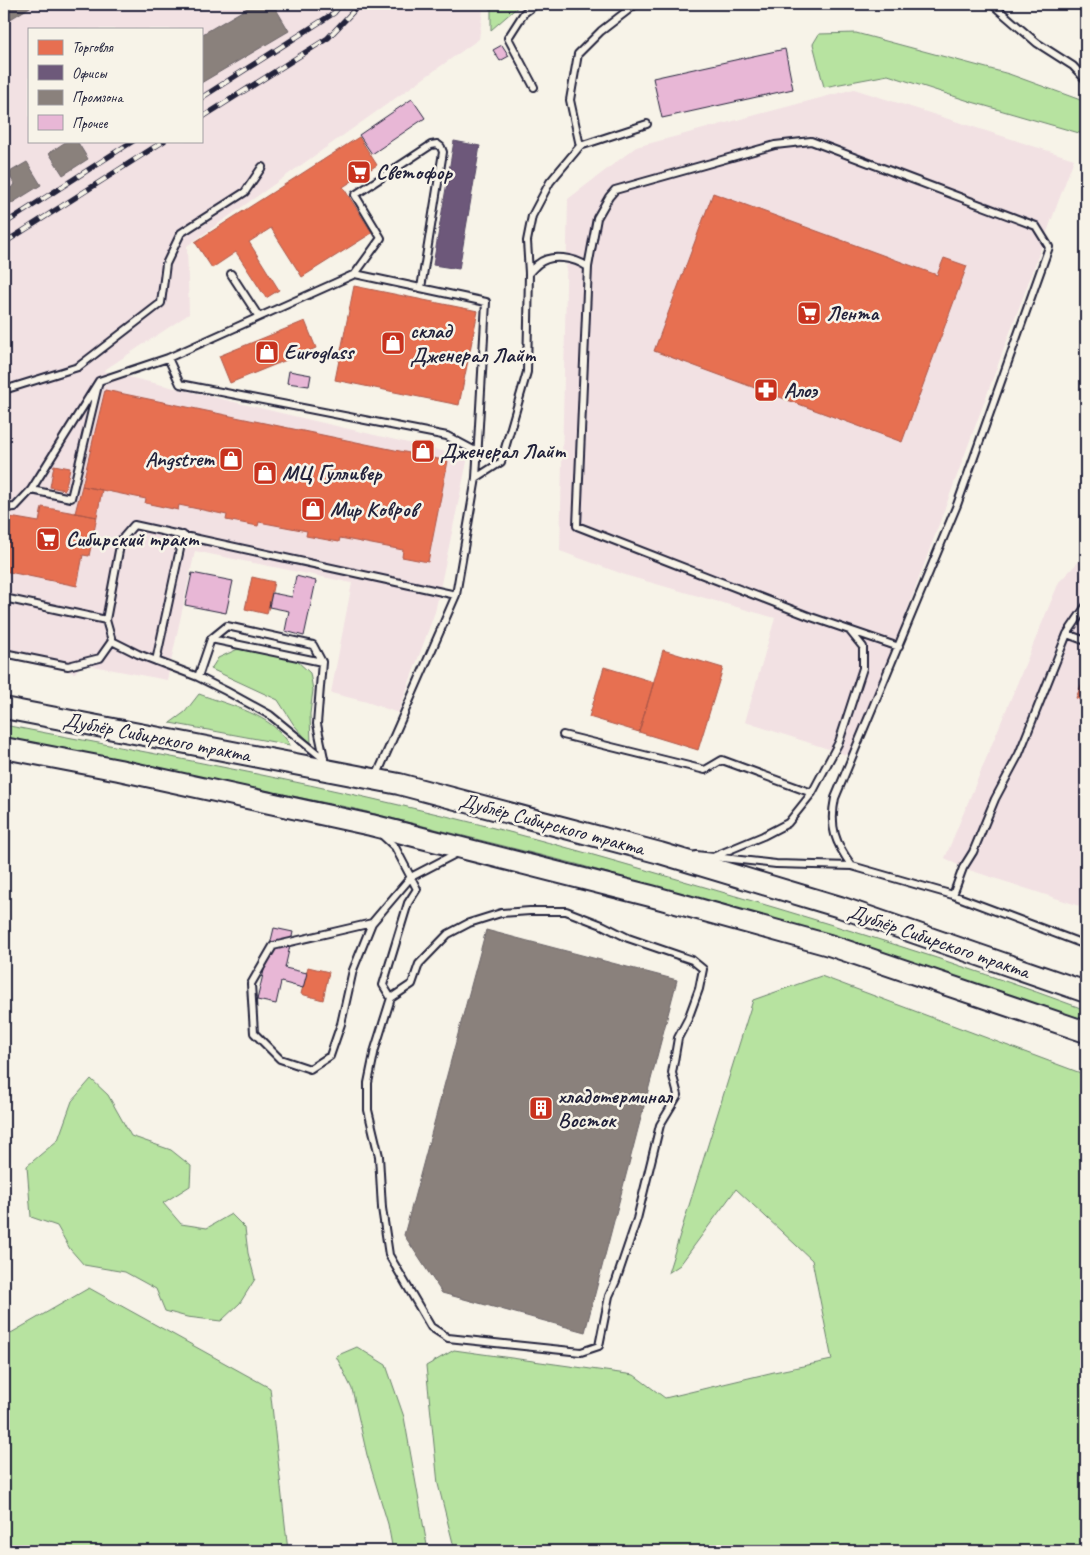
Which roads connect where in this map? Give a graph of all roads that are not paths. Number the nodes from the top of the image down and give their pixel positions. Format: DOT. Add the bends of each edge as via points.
graph roads {
  1 [pos="536,4"];
  2 [pos="636,4"];
  3 [pos="992,4"];
  4 [pos="1086,80"];
  5 [pos="534,87"];
  6 [pos="647,124"];
  7 [pos="580,146"];
  8 [pos="262,167"];
  9 [pos="588,267"];
  10 [pos="529,273"];
  11 [pos="232,274"];
  12 [pos="355,274"];
  13 [pos="420,288"];
  14 [pos="259,317"];
  15 [pos="168,358"];
  16 [pos="99,381"];
  17 [pos="4,390"];
  18 [pos="477,452"];
  19 [pos="476,478"];
  20 [pos="31,490"];
  21 [pos="4,508"];
  22 [pos="184,535"];
  23 [pos="456,595"];
  24 [pos="4,598"];
  25 [pos="1086,606"];
  26 [pos="106,620"];
  27 [pos="850,631"];
  28 [pos="1067,634"];
  29 [pos="211,639"];
  30 [pos="112,641"];
  31 [pos="1086,641"];
  32 [pos="899,647"];
  33 [pos="4,653"];
  34 [pos="156,661"];
  35 [pos="322,662"];
  36 [pos="198,678"];
  37 [pos="4,708"];
  38 [pos="563,736"];
  39 [pos="4,748"];
  40 [pos="324,759"];
  41 [pos="348,774"];
  42 [pos="375,779"];
  43 [pos="812,793"];
  44 [pos="371,825"];
  45 [pos="467,849"];
  46 [pos="660,853"];
  47 [pos="714,856"];
  48 [pos="852,866"];
  49 [pos="411,877"];
  50 [pos="953,895"];
  51 [pos="372,922"];
  52 [pos="1086,945"];
  53 [pos="1086,992"];
  54 [pos="391,998"];
  55 [pos="1086,1032"];
  1 -- 5 [label="lane" via="524,13 508,38"];
  2 -- 7 [label="lane" via="578,54 570,100"];
  3 -- 4 [label="lane" via="1037,44 1072,66"];
  6 -- 7 [label="lane"];
  7 -- 10 [label="lane" via="550,182 532,216 527,242"];
  8 -- 17 [label="lane" via="245,192 181,233 166,264 161,303 78,367"];
  9 -- 10 [label="lane" via="580,262 552,258 539,262"];
  9 -- 27 [label="lane" via="577,526"];
  9 -- 32 [label="lane" via="597,218 615,190 774,145 811,141 1036,226 1049,247 957,505"];
  10 -- 19 [label="lane" via="528,372 501,462"];
  11 -- 14 [label="lane"];
  12 -- 13 [label="lane"];
  12 -- 13 [label="lane" via="381,238 354,196 430,145 437,144 444,152"];
  12 -- 14 [label="lane"];
  13 -- 18 [label="lane" via="486,302"];
  14 -- 15 [label="lane"];
  15 -- 16 [label="lane"];
  15 -- 18 [label="lane" via="180,384 447,436"];
  16 -- 20 [label="lane"];
  16 -- 20 [label="lane" via="71,498"];
  18 -- 19 [label="lane"];
  19 -- 23 [label="lane"];
  20 -- 21 [label="lane" via="15,506"];
  22 -- 23 [label="lane"];
  22 -- 26 [label="lane" via="134,525 121,540"];
  22 -- 34 [label="lane"];
  23 -- 42 [label="lane"];
  24 -- 26 [label="lane"];
  25 -- 28 [label="lane"];
  26 -- 30 [label="lane"];
  27 -- 32 [label="lane"];
  27 -- 43 [label="lane" via="863,647 863,668 839,742"];
  28 -- 31 [label="lane"];
  28 -- 50 [label="lane" via="1019,754 995,799"];
  29 -- 35 [label="lane"];
  29 -- 35 [label="lane" via="227,626 313,645"];
  29 -- 36 [label="lane"];
  30 -- 33 [label="lane" via="100,658 68,666"];
  30 -- 34 [label="lane"];
  32 -- 48 [label="lane" via="835,798 833,828 839,848"];
  34 -- 36 [label="lane"];
  35 -- 40 [label="lane" via="317,724"];
  36 -- 40 [label="lane" via="270,716"];
  37 -- 41 [label="main road, Дублёр Сибирского тракта"];
  38 -- 43 [label="lane" via="705,770 722,760"];
  39 -- 44 [label="main road, Дублёр Сибирского тракта"];
  40 -- 41 [label="lane"];
  41 -- 42 [label="main road, Дублёр Сибирского тракта"];
  42 -- 46 [label="main road, Дублёр Сибирского тракта"];
  43 -- 47 [label="lane" via="788,823"];
  44 -- 45 [label="main road, Дублёр Сибирского тракта"];
  44 -- 49 [label="lane" via="395,847"];
  45 -- 49 [label="lane"];
  45 -- 55 [label="main road, Дублёр Сибирского тракта" via="828,945"];
  46 -- 47 [label="lane"];
  46 -- 53 [label="main road, Дублёр Сибирского тракта" via="840,907"];
  47 -- 48 [label="lane" via="776,864"];
  48 -- 50 [label="lane"];
  49 -- 51 [label="lane"];
  49 -- 54 [label="lane" via="417,889 408,903 384,985"];
  50 -- 52 [label="lane"];
  51 -- 51 [label="lane" via="273,946 251,984 252,1004 254,1033 280,1059 310,1069 330,1056 353,970"];
  54 -- 54 [label="lane" via="368,1083 368,1110 379,1156 382,1208 390,1256 431,1327 448,1338 516,1346 581,1352 599,1346 609,1296 637,1219 660,1125 678,1095 672,1073 678,1038 688,1019 703,968 692,960 628,938 566,911 501,913 448,934 419,964 412,984"];
}
